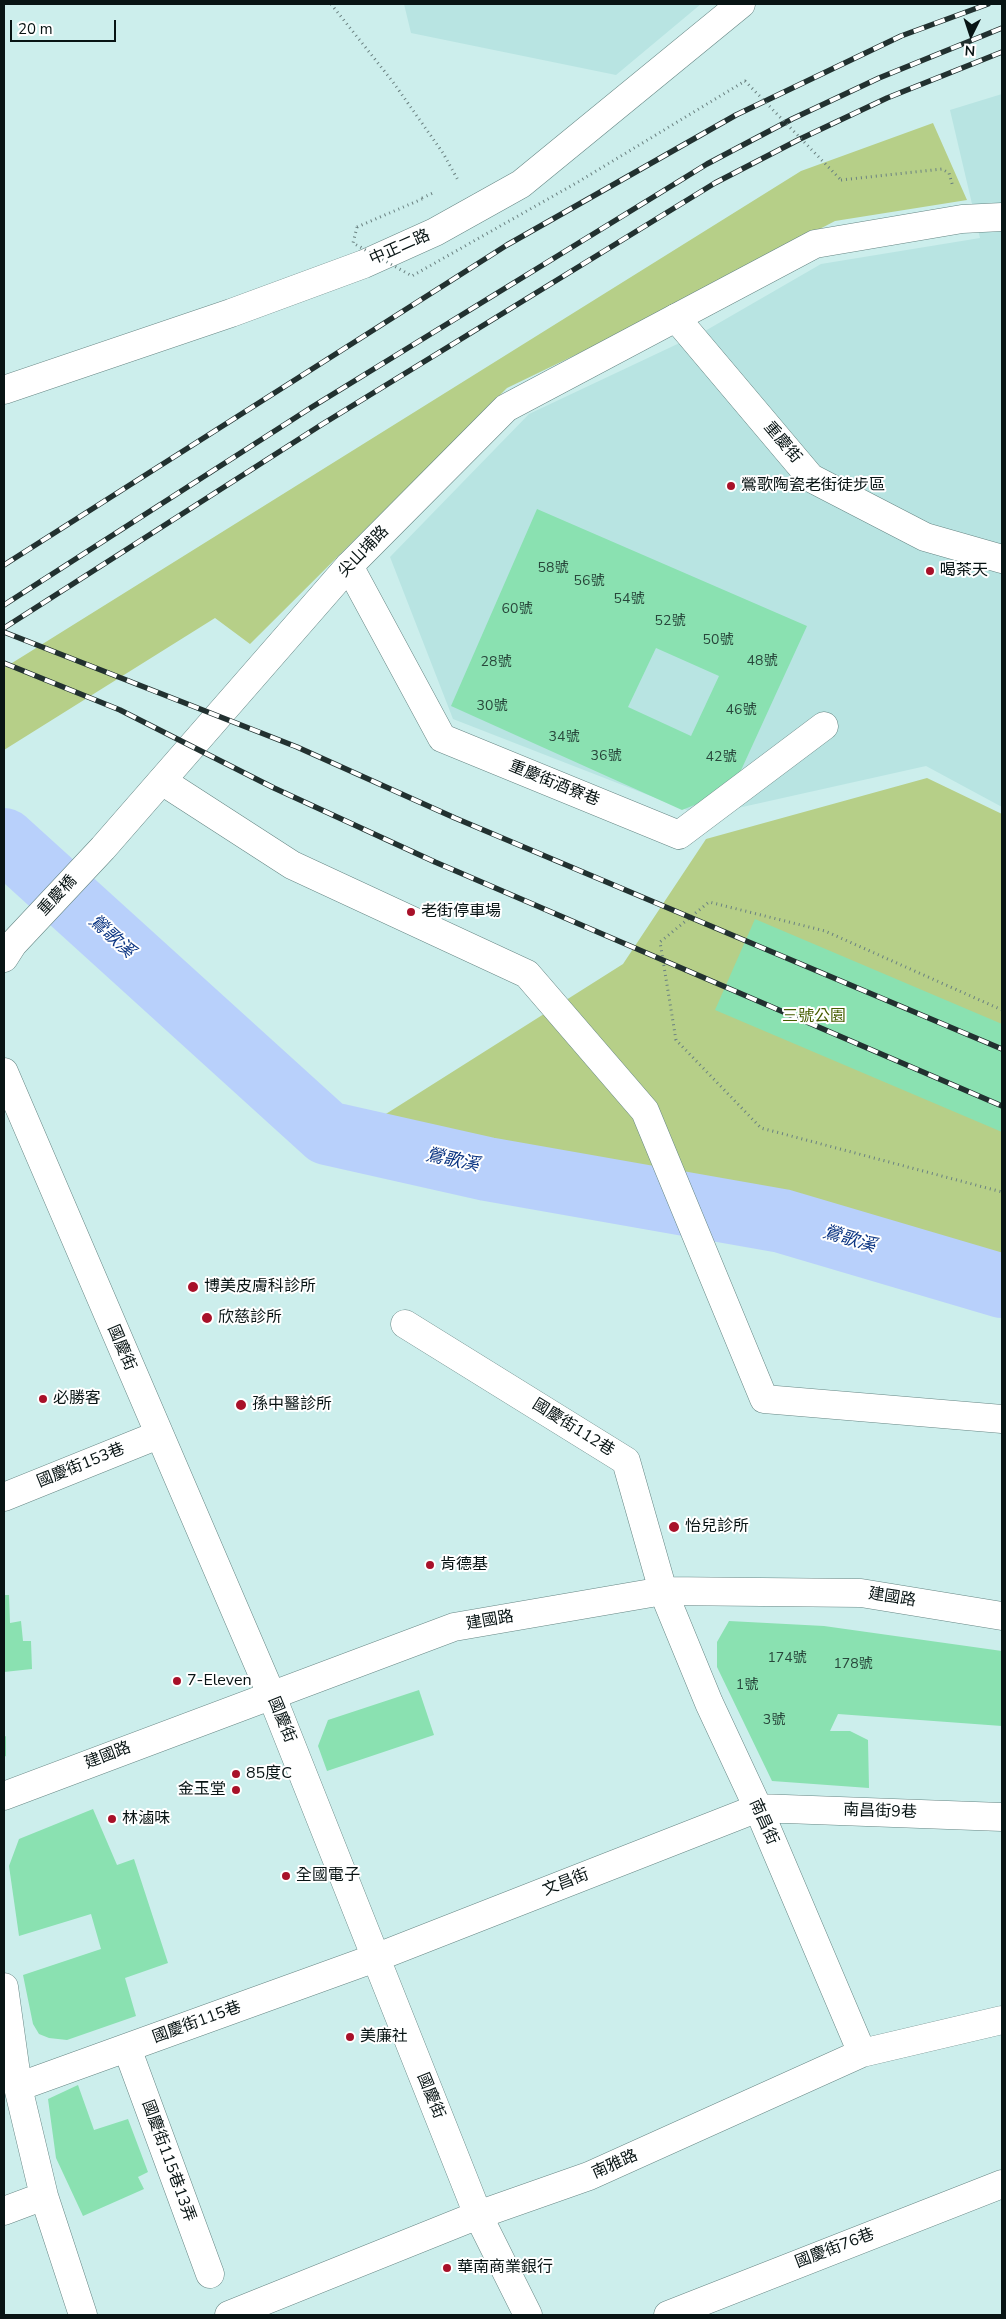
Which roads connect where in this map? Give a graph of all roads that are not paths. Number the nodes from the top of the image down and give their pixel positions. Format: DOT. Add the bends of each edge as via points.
graph roads {
  1 [pos="741,4"];
  2 [pos="1002,217"];
  3 [pos="676,318"];
  4 [pos="4,390"];
  5 [pos="1002,559"];
  6 [pos="349,566"];
  7 [pos="824,726"];
  8 [pos="162,781"];
  9 [pos="103,848"];
  10 [pos="9,951"];
  11 [pos="4,1072"];
  12 [pos="405,1324"];
  13 [pos="1002,1419"];
  14 [pos="158,1435"];
  15 [pos="4,1497"];
  16 [pos="663,1591"];
  17 [pos="1002,1616"];
  18 [pos="271,1694"];
  19 [pos="4,1796"];
  20 [pos="758,1808"];
  21 [pos="1002,1817"];
  22 [pos="375,1958"];
  23 [pos="4,1987"];
  24 [pos="1002,2020"];
  25 [pos="127,2048"];
  26 [pos="862,2053"];
  27 [pos="18,2087"];
  28 [pos="1002,2184"];
  29 [pos="44,2196"];
  30 [pos="4,2211"];
  31 [pos="478,2215"];
  32 [pos="210,2274"];
  33 [pos="83,2315"];
  34 [pos="229,2315"];
  35 [pos="528,2315"];
  36 [pos="668,2315"];
  1 -- 4 [label="street, 中正二路" via="521,184 435,232 364,264 231,313"];
  2 -- 3 [label="street, 尖山埔路" via="962,219 815,244"];
  3 -- 5 [label="street, 重慶街" via="811,478 925,537"];
  3 -- 6 [label="street, 尖山埔路" via="506,408"];
  6 -- 7 [label="street, 重慶街酒寮巷" via="442,738 679,835"];
  6 -- 8 [label="street, 尖山埔路"];
  8 -- 9 [label="street, 尖山埔路"];
  8 -- 13 [label="street" via="292,865 527,974 645,1111 764,1399"];
  9 -- 10 [label="street, 重慶橋"];
  11 -- 14 [label="street, 國慶街"];
  12 -- 16 [label="street, 國慶街112巷" via="626,1461"];
  14 -- 15 [label="street, 國慶街153巷"];
  14 -- 18 [label="street, 國慶街"];
  16 -- 17 [label="street, 建國路" via="861,1593"];
  16 -- 18 [label="street, 建國路" via="454,1627"];
  16 -- 20 [label="street, 南昌街" via="709,1703"];
  18 -- 19 [label="street, 建國路"];
  18 -- 22 [label="street, 國慶街"];
  20 -- 21 [label="street, 南昌街9巷"];
  20 -- 22 [label="street, 文昌街"];
  20 -- 26 [label="street, 南昌街"];
  22 -- 25 [label="street, 國慶街115巷"];
  22 -- 31 [label="street, 國慶街"];
  23 -- 27 [label="street"];
  24 -- 26 [label="street, 南雅路"];
  25 -- 27 [label="street, 國慶街115巷"];
  25 -- 32 [label="street, 國慶街115巷13弄"];
  26 -- 31 [label="street, 南雅路" via="589,2176"];
  27 -- 29 [label="street"];
  28 -- 36 [label="street, 國慶街76巷"];
  29 -- 30 [label="street"];
  29 -- 33 [label="street"];
  31 -- 34 [label="street, 南雅路"];
  31 -- 35 [label="street, 國慶街"];
}
